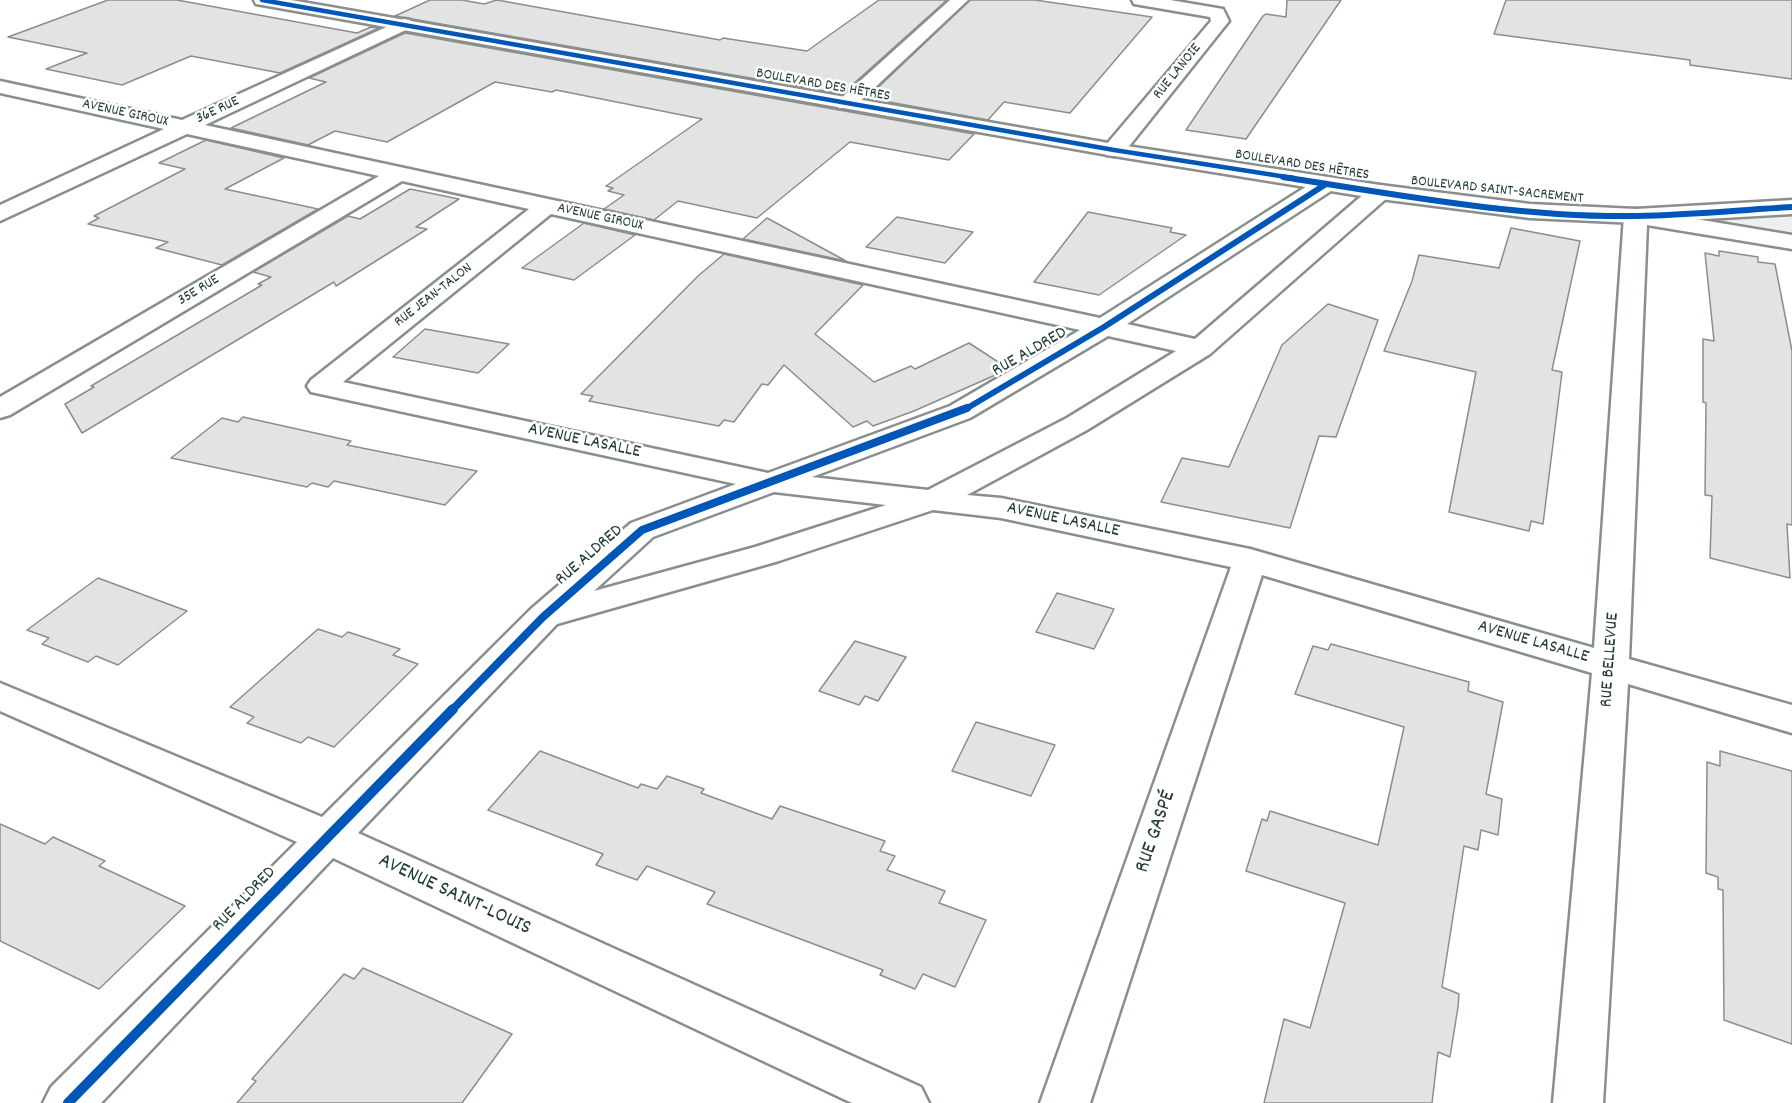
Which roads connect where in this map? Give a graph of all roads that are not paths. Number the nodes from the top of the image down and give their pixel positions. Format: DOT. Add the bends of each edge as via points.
graph roads {
  1 [pos="262,0"];
  2 [pos="960,0"];
  3 [pos="1140,0"];
  4 [pos="404,24"];
  5 [pos="0,87"];
  6 [pos="846,104"];
  7 [pos="184,127"];
  8 [pos="1114,150"];
  9 [pos="398,174"];
  10 [pos="1326,184"];
  11 [pos="1380,192"];
  12 [pos="547,206"];
  13 [pos="1792,207"];
  14 [pos="0,214"];
  15 [pos="1636,216"];
  16 [pos="1792,242"];
  17 [pos="1104,327"];
  18 [pos="1200,348"];
  19 [pos="321,386"];
  20 [pos="0,409"];
  21 [pos="769,482"];
  22 [pos="935,499"];
  23 [pos="1250,560"];
  24 [pos="543,617"];
  25 [pos="1611,666"];
  26 [pos="0,696"];
  27 [pos="1792,719"];
  28 [pos="327,837"];
  29 [pos="68,1103"];
  30 [pos="904,1103"];
  31 [pos="1065,1103"];
  32 [pos="1578,1103"];
  1 -- 4 [label="street, BOULEVARD DES HÊTRES"];
  2 -- 6 [label="street"];
  3 -- 8 [label="street, RUE LANOIE" via="1217,13 1220,21"];
  4 -- 6 [label="street, BOULEVARD DES HÊTRES"];
  4 -- 7 [label="street, 36E RUE"];
  5 -- 7 [label="street, AVENUE GIROUX"];
  6 -- 8 [label="street, BOULEVARD DES HÊTRES"];
  7 -- 9 [label="street, AVENUE GIROUX"];
  7 -- 14 [label="street, 36E RUE"];
  8 -- 10 [label="street, BOULEVARD DES HÊTRES"];
  9 -- 12 [label="street, AVENUE GIROUX"];
  9 -- 20 [label="street, 35E RUE"];
  10 -- 11 [label="street, BOULEVARD DES HÊTRES"];
  10 -- 17 [label="street, RUE ALDRED"];
  11 -- 15 [label="street, BOULEVARD SAINT-SACREMENT" via="1530,211"];
  11 -- 18 [label="street, RUE ALDRED"];
  12 -- 17 [label="street, AVENUE GIROUX"];
  12 -- 19 [label="street, RUE JEAN-TALON"];
  13 -- 15 [label="street, BOULEVARD SAINT-SACREMENT"];
  15 -- 16 [label="street"];
  15 -- 25 [label="street, RUE BELLEVUE"];
  17 -- 18 [label="street, AVENUE GIROUX"];
  17 -- 21 [label="street, RUE ALDRED" via="960,412"];
  18 -- 22 [label="street, RUE ALDRED" via="1077,424"];
  19 -- 21 [label="street, AVENUE LASALLE"];
  21 -- 22 [label="street, AVENUE LASALLE"];
  21 -- 24 [label="street, RUE ALDRED" via="642,530"];
  22 -- 23 [label="street, AVENUE LASALLE" via="1001,508"];
  22 -- 24 [label="street, RUE ALDRED" via="766,554"];
  23 -- 25 [label="street, AVENUE LASALLE"];
  23 -- 31 [label="street, RUE GASPÉ"];
  24 -- 28 [label="street, RUE ALDRED"];
  25 -- 27 [label="street, AVENUE LASALLE"];
  25 -- 32 [label="street, RUE BELLEVUE"];
  26 -- 28 [label="street, AVENUE SAINT-LOUIS"];
  28 -- 29 [label="street, RUE ALDRED"];
  28 -- 30 [label="street, AVENUE SAINT-LOUIS"];
}
